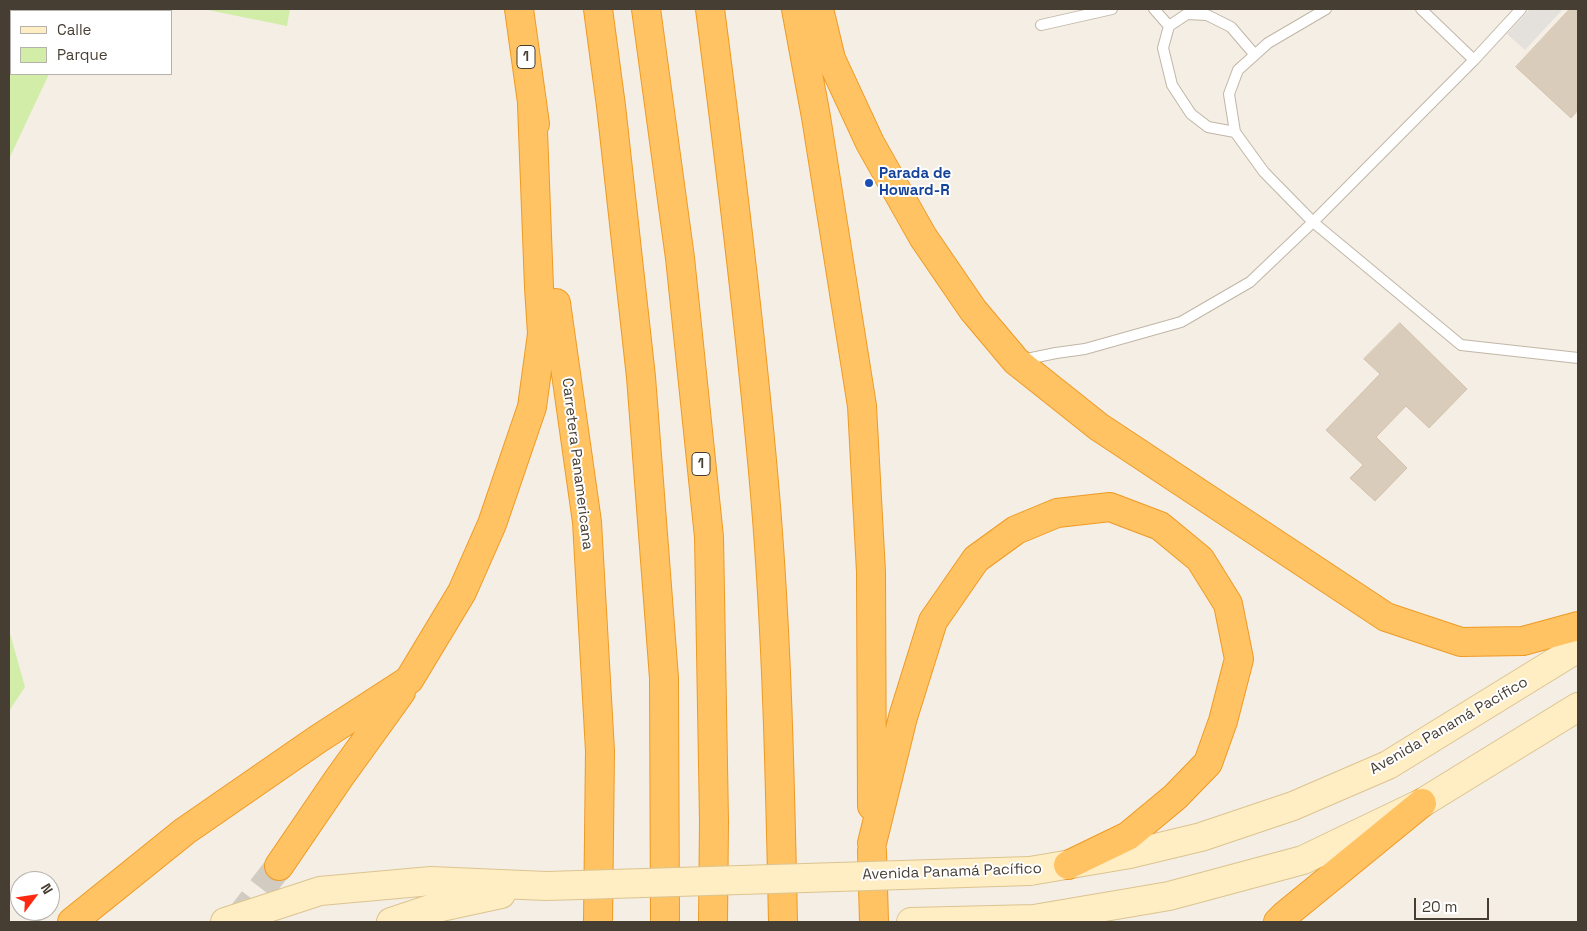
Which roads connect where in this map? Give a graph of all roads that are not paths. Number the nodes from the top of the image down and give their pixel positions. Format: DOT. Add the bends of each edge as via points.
graph roads {
  1 [pos="519,9"];
  2 [pos="598,9"];
  3 [pos="646,9"];
  4 [pos="710,9"];
  5 [pos="796,9"];
  6 [pos="820,9"];
  7 [pos="1112,9"];
  8 [pos="1154,9"];
  9 [pos="1326,9"];
  10 [pos="1421,9"];
  11 [pos="1521,9"];
  12 [pos="1041,25"];
  13 [pos="1169,26"];
  14 [pos="1255,55"];
  15 [pos="1474,60"];
  16 [pos="532,105"];
  17 [pos="1235,132"];
  18 [pos="1313,222"];
  19 [pos="1578,358"];
  20 [pos="1016,361"];
  21 [pos="1578,626"];
  22 [pos="1578,648"];
  23 [pos="409,680"];
  24 [pos="1578,707"];
  25 [pos="1578,726"];
  26 [pos="1538,731"];
  27 [pos="1422,803"];
  28 [pos="872,843"];
  29 [pos="1068,865"];
  30 [pos="279,866"];
  31 [pos="546,886"];
  32 [pos="72,922"];
  33 [pos="225,922"];
  34 [pos="391,922"];
  35 [pos="598,922"];
  36 [pos="665,922"];
  37 [pos="713,922"];
  38 [pos="783,922"];
  39 [pos="874,922"];
  40 [pos="912,922"];
  41 [pos="1278,922"];
  1 -- 16 [label="highway, Carretera Panamericana / 1"];
  2 -- 36 [label="highway" via="641,377 664,678"];
  3 -- 37 [label="highway, 1" via="680,258 709,537"];
  4 -- 38 [label="highway" via="743,267 765,496 780,747"];
  5 -- 28 [label="highway" via="862,406 871,572"];
  6 -- 20 [label="highway" via="831,59 870,143 923,237 973,310"];
  7 -- 12 [label="lane"];
  8 -- 13 [label="lane"];
  9 -- 14 [label="lane" via="1268,43"];
  10 -- 15 [label="lane"];
  11 -- 15 [label="lane"];
  13 -- 14 [label="lane" via="1187,14 1207,15 1231,27"];
  13 -- 17 [label="lane" via="1163,48 1172,85 1191,114 1208,127"];
  14 -- 17 [label="lane" via="1238,70 1228,94"];
  15 -- 18 [label="lane"];
  16 -- 23 [label="highway" via="542,334 532,406 492,524 462,592"];
  16 -- 35 [label="highway, Carretera Panamericana / 1" via="587,522 600,752"];
  17 -- 18 [label="lane" via="1264,172"];
  18 -- 19 [label="lane" via="1461,345"];
  18 -- 20 [label="lane" via="1250,282 1181,322 1085,349"];
  20 -- 21 [label="highway" via="1099,427 1386,617 1461,642 1523,641"];
  22 -- 29 [label="main road, Avenida Panamá Pacífico" via="1388,765 1345,784 1293,806 1201,837"];
  23 -- 30 [label="highway"];
  23 -- 32 [label="highway" via="318,738 185,831"];
  24 -- 26 [label="main road"];
  25 -- 26 [label="main road"];
  26 -- 27 [label="main road"];
  27 -- 40 [label="main road" via="1303,860 1169,896 1034,919"];
  27 -- 41 [label="highway"];
  28 -- 29 [label="highway" via="903,717 933,621 976,559 1016,530 1057,513 1110,507 1160,526 1200,559 1228,604 1239,659 1208,763 1175,797 1128,836"];
  28 -- 39 [label="highway"];
  29 -- 31 [label="main road, Avenida Panamá Pacífico, bridge" via="1030,871"];
  31 -- 33 [label="main road, Avenida Panamá Pacífico" via="431,881 320,891"];
  31 -- 34 [label="main road, Avenida Panamá Pacífico" via="427,910"];
}
